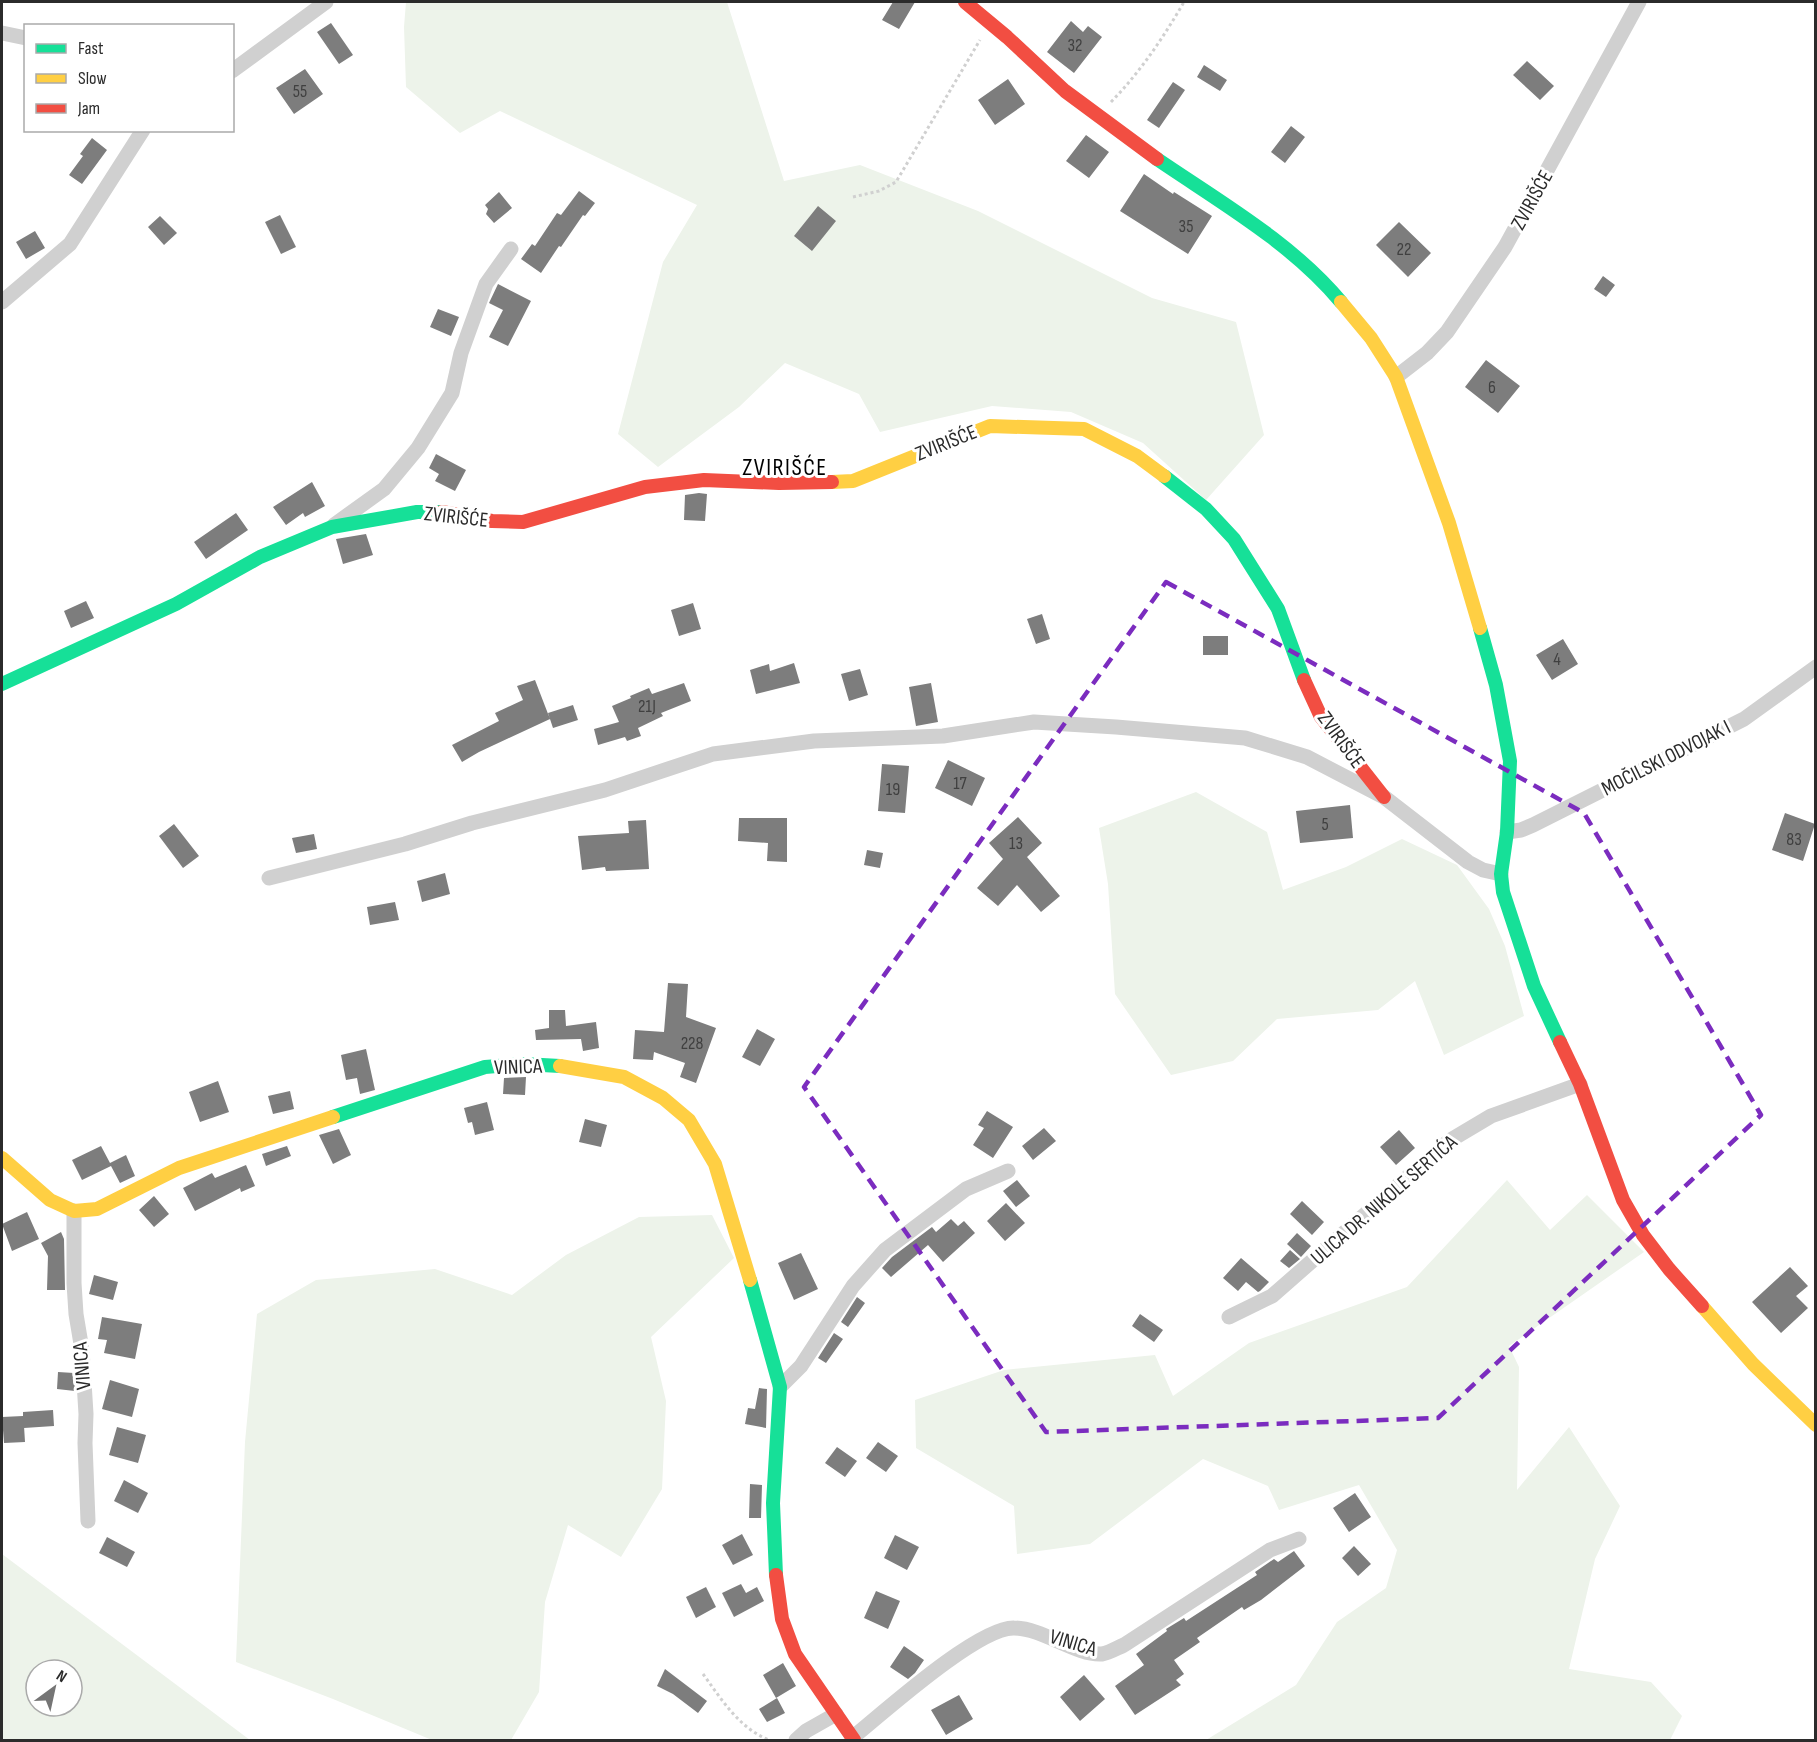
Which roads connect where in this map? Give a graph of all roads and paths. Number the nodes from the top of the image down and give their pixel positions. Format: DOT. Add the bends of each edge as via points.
graph roads {
  1 [pos="326,2"];
  2 [pos="965,2"];
  3 [pos="1184,2"];
  4 [pos="1639,2"];
  5 [pos="994,26"];
  6 [pos="2,33"];
  7 [pos="24,38"];
  8 [pos="234,70"];
  9 [pos="1097,116"];
  10 [pos="142,132"];
  11 [pos="853,197"];
  12 [pos="511,249"];
  13 [pos="2,302"];
  14 [pos="1396,377"];
  15 [pos="332,527"];
  16 [pos="1815,667"];
  17 [pos="2,684"];
  18 [pos="1384,797"];
  19 [pos="1507,832"];
  20 [pos="1501,874"];
  21 [pos="269,878"];
  22 [pos="1580,1084"];
  23 [pos="2,1158"];
  24 [pos="1008,1171"];
  25 [pos="74,1211"];
  26 [pos="1229,1317"];
  27 [pos="780,1388"];
  28 [pos="1815,1425"];
  29 [pos="88,1521"];
  30 [pos="1299,1539"];
  31 [pos="703,1674"];
  32 [pos="836,1714"];
  33 [pos="853,1739"];
  34 [pos="769,1740"];
  35 [pos="796,1740"];
  1 -- 8 [label="street"];
  2 -- 5 [label="street"];
  3 -- 9 [label="path" via="1131,81"];
  4 -- 14 [label="street, ZVIRIŠĆE" via="1505,247 1447,332"];
  5 -- 9 [label="street"];
  5 -- 11 [label="path" via="981,38 897,182"];
  6 -- 7 [label="street"];
  9 -- 14 [label="street" via="1306,266 1371,338"];
  10 -- 13 [label="street" via="70,244"];
  12 -- 15 [label="street, ZVIRIŠĆE" via="486,284 461,353 452,393 417,448 384,489"];
  14 -- 19 [label="street" via="1449,523 1496,685 1510,761"];
  15 -- 17 [label="street, ZVIRIŠĆE" via="260,557 176,604"];
  15 -- 18 [label="street, ZVIRIŠĆE" via="417,512 523,522 645,487 704,480 853,482 990,426 1084,429 1137,456 1206,509 1234,539 1278,609 1297,666 1321,717"];
  16 -- 19 [label="street, MOČILSKI ODVOJAK I" via="1744,719 1533,825"];
  18 -- 20 [label="street, ZVIRIŠĆE" via="1468,862"];
  18 -- 21 [label="street, ZVIRIŠĆE" via="1307,757 1245,738 1034,722 943,736 814,741 713,754 605,790"];
  19 -- 20 [label="street"];
  20 -- 22 [label="street" via="1503,892 1534,986"];
  22 -- 26 [label="street, ULICA DR. NIKOLE SERTIĆA" via="1491,1116 1449,1141 1272,1296"];
  22 -- 28 [label="street" via="1623,1200 1643,1235 1753,1364"];
  23 -- 25 [label="street" via="50,1200"];
  24 -- 27 [label="street" via="966,1189 885,1250 853,1286 801,1366"];
  25 -- 27 [label="street, VINICA" via="97,1209 179,1168 485,1067 568,1066 624,1077 663,1098 689,1120 715,1164"];
  25 -- 29 [label="street, VINICA"];
  27 -- 32 [label="street, VINICA" via="774,1503 776,1588 795,1654"];
  30 -- 33 [label="street, VINICA" via="1270,1550 1124,1645 1102,1654 1035,1631 1013,1627 993,1633 956,1655"];
  31 -- 34 [label="path" via="737,1719"];
  32 -- 33 [label="street, VINICA"];
  32 -- 35 [label="street"];
}
